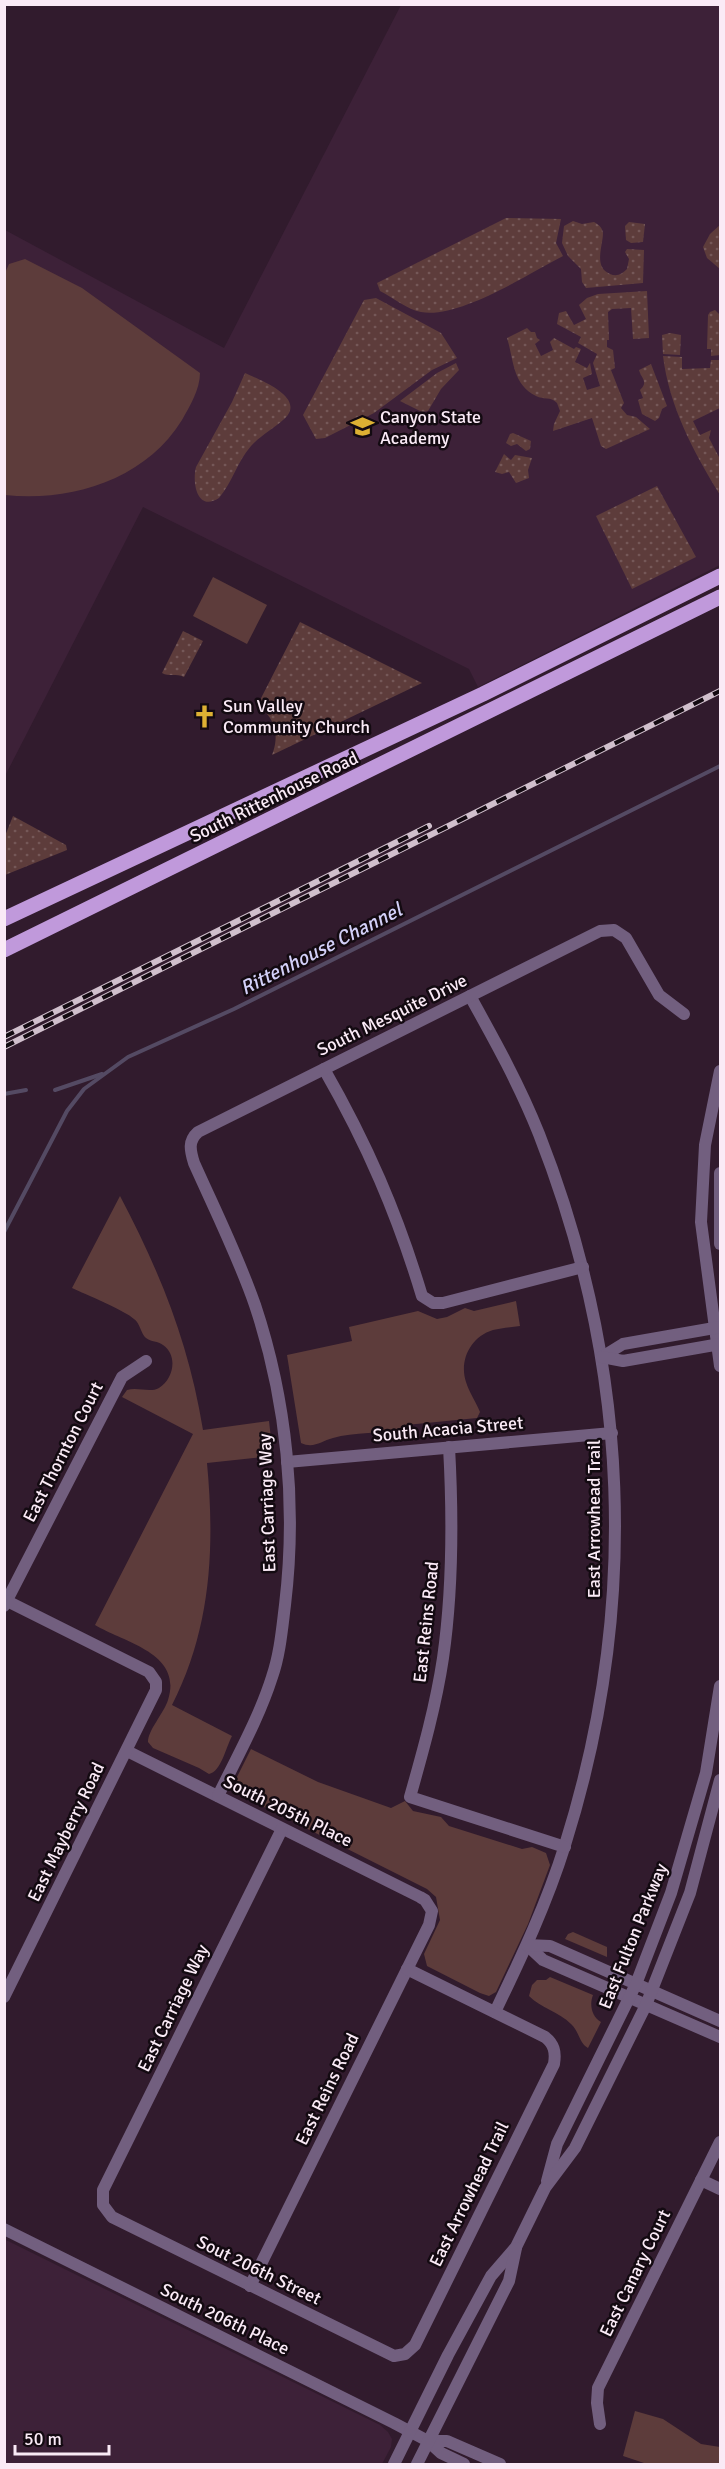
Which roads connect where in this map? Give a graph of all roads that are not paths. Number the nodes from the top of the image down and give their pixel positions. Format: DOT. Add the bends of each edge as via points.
graph roads {
  1 [pos="720,576"];
  2 [pos="720,597"];
  3 [pos="4,919"];
  4 [pos="4,950"];
  5 [pos="470,996"];
  6 [pos="684,1014"];
  7 [pos="324,1069"];
  8 [pos="720,1071"];
  9 [pos="191,1140"];
  10 [pos="720,1173"];
  11 [pos="720,1244"];
  12 [pos="583,1267"];
  13 [pos="718,1327"];
  14 [pos="719,1344"];
  15 [pos="602,1357"];
  16 [pos="146,1361"];
  17 [pos="720,1366"];
  18 [pos="612,1433"];
  19 [pos="449,1447"];
  20 [pos="287,1462"];
  21 [pos="6,1603"];
  22 [pos="720,1686"];
  23 [pos="127,1751"];
  24 [pos="720,1780"];
  25 [pos="218,1796"];
  26 [pos="282,1829"];
  27 [pos="565,1847"];
  28 [pos="430,1907"];
  29 [pos="527,1945"];
  30 [pos="407,1969"];
  31 [pos="636,1984"];
  32 [pos="652,1991"];
  33 [pos="4,1997"];
  34 [pos="629,1998"];
  35 [pos="646,2005"];
  36 [pos="495,2012"];
  37 [pos="720,2021"];
  38 [pos="720,2037"];
  39 [pos="720,2142"];
  40 [pos="702,2180"];
  41 [pos="545,2188"];
  42 [pos="720,2189"];
  43 [pos="103,2205"];
  44 [pos="4,2229"];
  45 [pos="516,2247"];
  46 [pos="250,2286"];
  47 [pos="405,2354"];
  48 [pos="600,2424"];
  49 [pos="410,2432"];
  50 [pos="428,2441"];
  51 [pos="394,2464"];
  52 [pos="417,2464"];
  53 [pos="464,2464"];
  54 [pos="500,2464"];
  1 -- 3 [label="main road, South Rittenhouse Road" via="483,693"];
  2 -- 4 [label="main road, South Rittenhouse Road"];
  5 -- 6 [label="street, South Mesquite Drive" via="600,931 614,930 626,938 659,995"];
  5 -- 7 [label="street, South Mesquite Drive"];
  5 -- 12 [label="street, East Arrowhead Trail" via="506,1060 538,1132"];
  7 -- 9 [label="street, South Mesquite Drive" via="198,1132"];
  7 -- 12 [label="street" via="384,1184 422,1296 433,1303 443,1303"];
  8 -- 13 [label="street" via="705,1145 701,1222"];
  9 -- 20 [label="street, East Carriage Way" via="194,1163 233,1246 255,1306 272,1367"];
  10 -- 11 [label="street"];
  12 -- 15 [label="street, East Arrowhead Trail"];
  13 -- 14 [label="street"];
  13 -- 15 [label="street" via="623,1344"];
  14 -- 15 [label="street" via="623,1361"];
  14 -- 17 [label="street"];
  15 -- 18 [label="street, East Arrowhead Trail"];
  16 -- 21 [label="street, East Thornton Court" via="122,1377"];
  18 -- 19 [label="street, South Acacia Street"];
  18 -- 27 [label="street, East Arrowhead Trail" via="615,1574 609,1643 599,1712"];
  19 -- 20 [label="street, South Acacia Street"];
  19 -- 27 [label="street, East Reins Road" via="453,1518 447,1624 429,1729 410,1797"];
  20 -- 25 [label="street, East Carriage Way" via="290,1530 281,1640 261,1707"];
  21 -- 23 [label="street, East Mayberry Road" via="150,1672 156,1683 154,1697"];
  22 -- 31 [label="street, East Fulton Parkway" via="706,1773 689,1837"];
  23 -- 25 [label="street, South 205th Place"];
  23 -- 33 [label="street, East Mayberry Road"];
  24 -- 32 [label="street, East Fulton Parkway" via="690,1893"];
  25 -- 26 [label="street, South 205th Place"];
  26 -- 28 [label="street, South 205th Place" via="420,1897"];
  26 -- 43 [label="street, East Carriage Way" via="103,2190"];
  27 -- 29 [label="street, East Arrowhead Trail"];
  28 -- 30 [label="street, East Reins Road" via="429,1925"];
  29 -- 31 [label="street" via="550,1946"];
  29 -- 34 [label="street" via="543,1960"];
  29 -- 36 [label="street, East Arrowhead Trail"];
  30 -- 36 [label="street"];
  30 -- 46 [label="street, East Reins Road"];
  31 -- 32 [label="street"];
  31 -- 34 [label="street, East Fulton Parkway"];
  32 -- 35 [label="street, East Fulton Parkway"];
  32 -- 37 [label="street"];
  34 -- 35 [label="street"];
  34 -- 41 [label="street, East Fulton Parkway" via="557,2144"];
  35 -- 38 [label="street"];
  35 -- 41 [label="street, East Fulton Parkway" via="575,2148"];
  36 -- 47 [label="street, East Arrowhead Trail" via="545,2037 553,2046 554,2064 415,2345"];
  39 -- 40 [label="street, East Canary Court"];
  40 -- 42 [label="street"];
  40 -- 48 [label="street, East Canary Court" via="598,2388"];
  41 -- 45 [label="street, East Fulton Parkway"];
  43 -- 46 [label="street, Sout 206th Street" via="112,2217"];
  44 -- 49 [label="street, South 206th Place"];
  45 -- 49 [label="street, East Fulton Parkway" via="491,2276"];
  45 -- 50 [label="street, East Fulton Parkway" via="509,2281"];
  46 -- 47 [label="street, Sout 206th Street" via="387,2354"];
  49 -- 50 [label="street, South 206th Place"];
  49 -- 51 [label="street, East Fulton Parkway"];
  50 -- 52 [label="street, East Fulton Parkway"];
  50 -- 53 [label="street, South 206th Place" via="441,2453"];
  50 -- 54 [label="street, South 206th Place" via="447,2441"];
}
